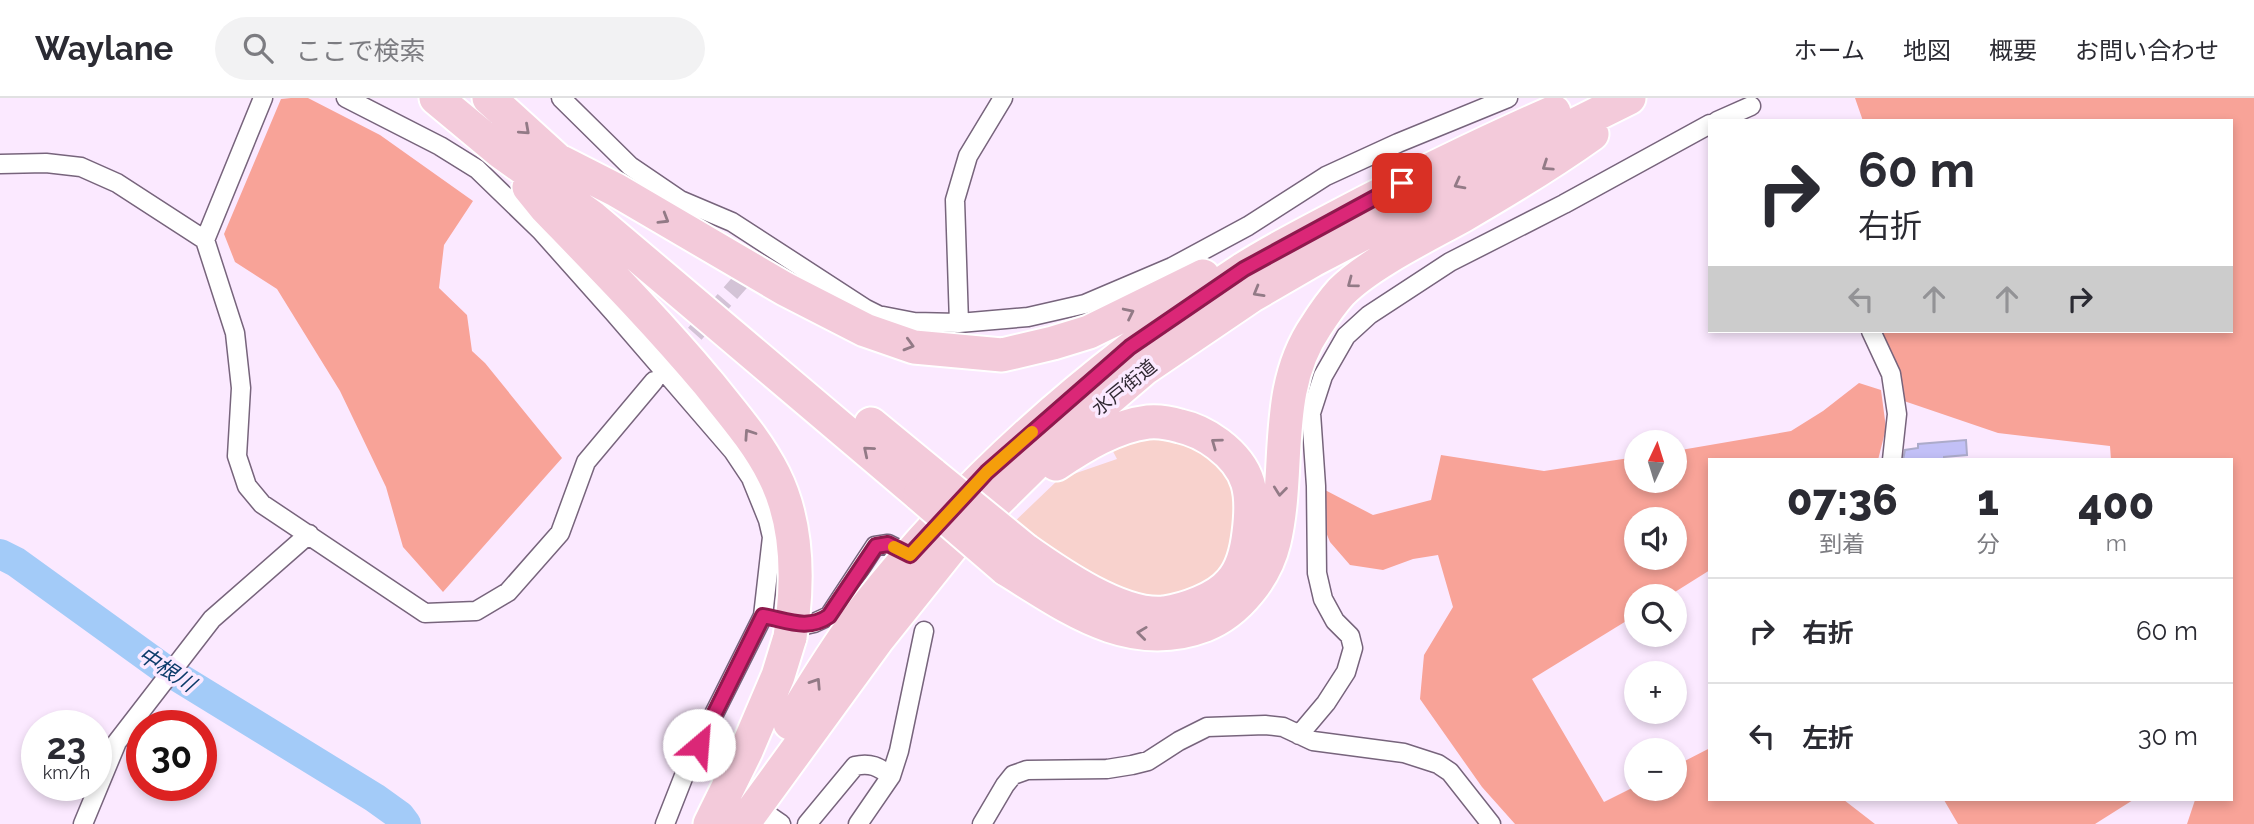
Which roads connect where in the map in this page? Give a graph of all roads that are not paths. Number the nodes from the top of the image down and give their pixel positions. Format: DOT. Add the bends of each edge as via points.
graph roads {
  1 [pos="263,98"];
  2 [pos="346,98"];
  3 [pos="436,98"];
  4 [pos="489,98"];
  5 [pos="561,98"];
  6 [pos="1003,98"];
  7 [pos="1507,98"];
  8 [pos="1586,98"];
  9 [pos="1629,98"];
  10 [pos="1642,98"];
  11 [pos="1752,108"];
  12 [pos="1722,119"];
  13 [pos="1708,125"];
  14 [pos="501,152"];
  15 [pos="561,162"];
  16 [pos="0,164"];
  17 [pos="1380,195"];
  18 [pos="205,240"];
  19 [pos="959,323"];
  20 [pos="1872,333"];
  21 [pos="654,381"];
  22 [pos="1892,458"];
  23 [pos="926,485"];
  24 [pos="309,534"];
  25 [pos="910,555"];
  26 [pos="1015,560"];
  27 [pos="916,591"];
  28 [pos="782,623"];
  29 [pos="924,631"];
  30 [pos="1299,735"];
  31 [pos="891,775"];
  32 [pos="752,820"];
  33 [pos="671,822"];
  34 [pos="83,824"];
  35 [pos="710,824"];
  36 [pos="807,824"];
  37 [pos="858,824"];
  38 [pos="982,824"];
  39 [pos="1491,824"];
  1 -- 18 [label="street"];
  2 -- 28 [label="street" via="431,140 477,169 541,231 733,451 751,478 768,520"];
  3 -- 14 [label="highway"];
  4 -- 15 [label="highway, one-way"];
  5 -- 19 [label="street" via="629,166 680,200 732,222 768,252 878,315"];
  6 -- 19 [label="street" via="968,156 955,200"];
  7 -- 19 [label="street" via="1326,176 1172,267 1085,304 1028,317"];
  8 -- 17 [label="highway, 水戸街道"];
  9 -- 27 [label="highway, 水戸街道, one-way" via="1313,260 1197,331 1145,368 1050,449 953,545"];
  10 -- 26 [label="highway, one-way" via="1529,178 1405,247 1342,292 1314,327 1292,380 1273,544 1252,586 1221,618 1164,636 1133,633 1094,620"];
  11 -- 12 [label="street"];
  13 -- 30 [label="street" via="1450,262 1369,315 1346,336 1323,376 1311,413 1317,573 1323,599 1350,636 1353,648 1346,672"];
  23 -- 14 [label="highway, one-way" via="593,218"];
  28 -- 14 [label="highway, one-way" via="796,568 792,531 775,476 759,449 670,337 546,208"];
  15 -- 17 [label="highway, one-way" via="865,330 914,347 1002,355 1089,332 1305,225"];
  15 -- 23 [label="highway" via="603,204"];
  16 -- 18 [label="street" via="80,167 117,183"];
  17 -- 25 [label="highway, 水戸街道" via="1244,269 1130,347 987,472"];
  18 -- 24 [label="street" via="235,333 241,388 237,456 247,486 262,504"];
  20 -- 22 [label="street" via="1891,374 1897,414"];
  21 -- 24 [label="street" via="586,462 560,533 508,592 476,611 425,613"];
  23 -- 26 [label="highway, bridge"];
  24 -- 34 [label="street" via="212,619 117,742"];
  25 -- 28 [label="street" via="888,544 876,546 829,616 805,625"];
  32 -- 25 [label="highway, 水戸街道, one-way" via="761,766 864,610"];
  26 -- 27 [label="highway, one-way" via="1132,608 1163,613 1195,605 1231,583 1242,565 1251,515 1247,478 1237,460 1192,428 1150,421 1127,426 1047,470"];
  27 -- 32 [label="highway, 水戸街道"];
  28 -- 33 [label="street" via="687,768"];
  28 -- 35 [label="highway" via="778,676"];
  29 -- 31 [label="street"];
  30 -- 38 [label="street" via="1265,725 1207,727 1148,761 1132,765 1027,770 1013,775"];
  30 -- 39 [label="street" via="1331,745 1404,753 1438,765 1450,772"];
  31 -- 36 [label="street" via="870,764 855,766"];
  31 -- 37 [label="street"];
}
